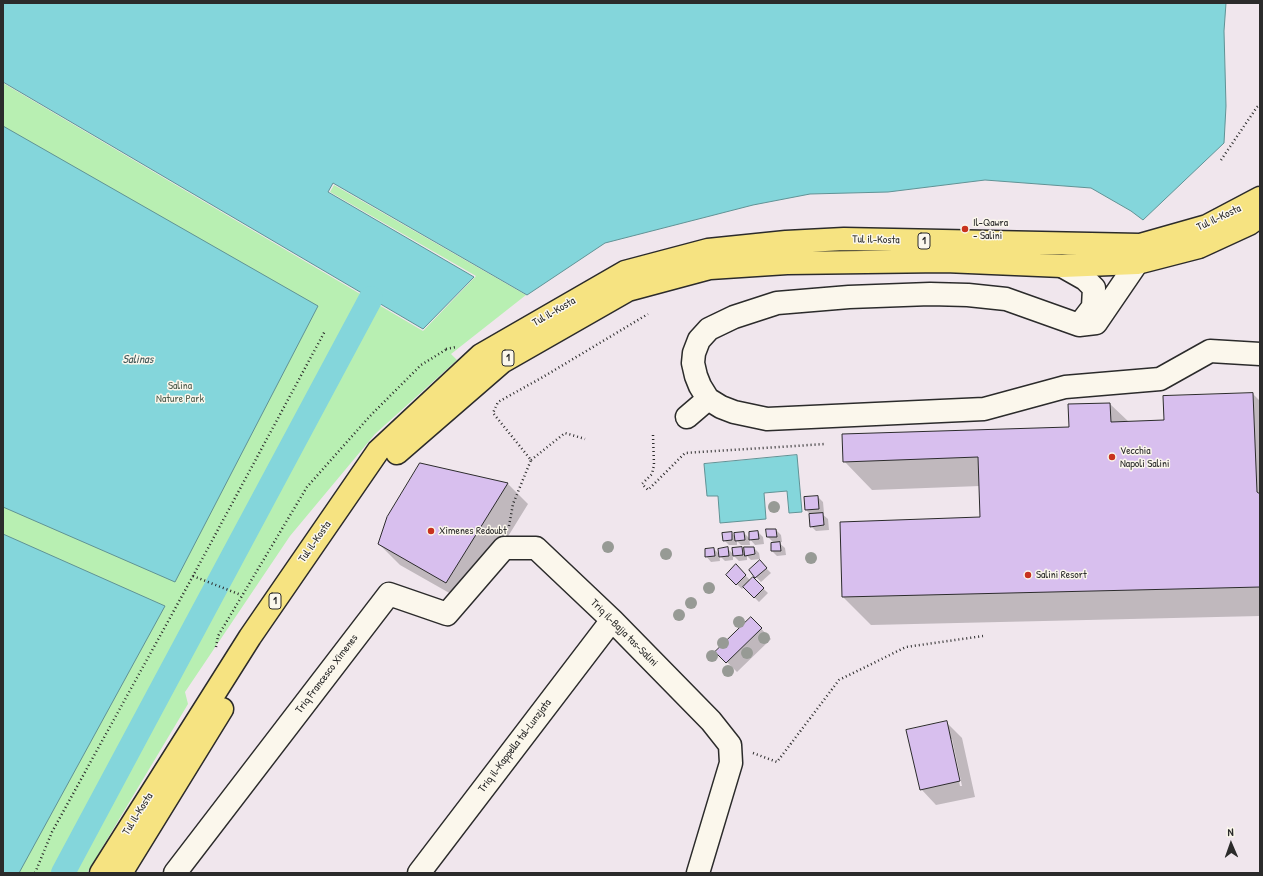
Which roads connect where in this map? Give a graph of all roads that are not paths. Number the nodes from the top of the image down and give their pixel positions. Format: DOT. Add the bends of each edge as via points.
graph roads {
  1 [pos="1260,198"];
  2 [pos="1260,216"];
  3 [pos="1137,263"];
  4 [pos="1062,266"];
  5 [pos="1079,325"];
  6 [pos="1260,354"];
  7 [pos="708,398"];
  8 [pos="687,417"];
  9 [pos="504,548"];
  10 [pos="612,620"];
  11 [pos="181,871"];
  12 [pos="101,873"];
  13 [pos="121,873"];
  14 [pos="419,873"];
  15 [pos="698,873"];
  1 -- 12 [label="highway, Tul il-Kosta / 1" via="1207,226 1140,245 844,239 708,250 625,272 494,347 481,355 378,451 250,637"];
  2 -- 3 [label="highway, Tul il-Kosta / 1" via="1199,247"];
  3 -- 4 [label="highway, Tul il-Kosta / 1"];
  3 -- 5 [label="street" via="1096,323"];
  4 -- 5 [label="street" via="1084,278 1094,288 1093,307"];
  4 -- 13 [label="highway, Tul il-Kosta / 1" via="944,260 787,263 710,268 628,290 502,362 390,459 302,580"];
  5 -- 7 [label="street" via="1006,299 968,295 848,297 777,304 720,323 709,329 699,340 694,352 696,376"];
  6 -- 7 [label="street" via="1210,351 1160,379 1065,387 984,409 767,419 734,412"];
  7 -- 8 [label="street"];
  9 -- 10 [label="street, Triq il-Bajja tas-Salini" via="536,548"];
  9 -- 11 [label="street, Triq Francesco Ximenes" via="447,614 389,594"];
  10 -- 14 [label="street, Triq il-Kappella tal-Lunzjata"];
  10 -- 15 [label="street, Triq il-Bajja tas-Salini" via="730,745 731,763"];
}
